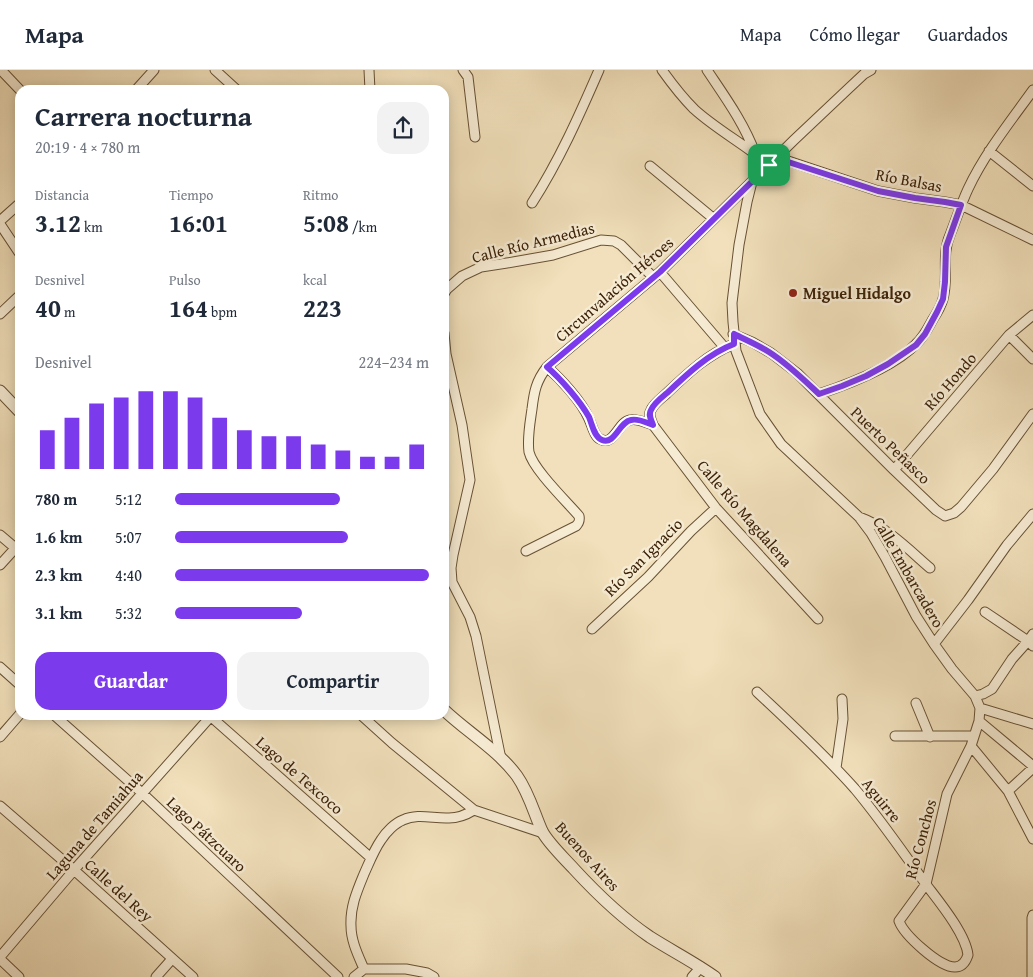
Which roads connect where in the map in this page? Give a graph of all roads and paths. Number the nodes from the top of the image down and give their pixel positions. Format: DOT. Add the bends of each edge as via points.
graph roads {
  1 [pos="1,70"];
  2 [pos="154,70"];
  3 [pos="215,70"];
  4 [pos="369,70"];
  5 [pos="463,70"];
  6 [pos="599,70"];
  7 [pos="662,70"];
  8 [pos="707,70"];
  9 [pos="871,70"];
  10 [pos="15,85"];
  11 [pos="140,85"];
  12 [pos="232,85"];
  13 [pos="370,85"];
  14 [pos="1033,90"];
  15 [pos="475,137"];
  16 [pos="989,151"];
  17 [pos="755,153"];
  18 [pos="776,158"];
  19 [pos="769,165"];
  20 [pos="650,166"];
  21 [pos="752,182"];
  22 [pos="1033,186"];
  23 [pos="532,203"];
  24 [pos="961,205"];
  25 [pos="15,208"];
  26 [pos="714,219"];
  27 [pos="0,223"];
  28 [pos="1033,240"];
  29 [pos="15,246"];
  30 [pos="657,275"];
  31 [pos="449,288"];
  32 [pos="15,300"];
  33 [pos="0,314"];
  34 [pos="1033,315"];
  35 [pos="734,334"];
  36 [pos="1009,336"];
  37 [pos="734,344"];
  38 [pos="725,348"];
  39 [pos="1033,359"];
  40 [pos="449,367"];
  41 [pos="547,367"];
  42 [pos="0,391"];
  43 [pos="819,394"];
  44 [pos="15,407"];
  45 [pos="1033,414"];
  46 [pos="653,425"];
  47 [pos="894,470"];
  48 [pos="716,508"];
  49 [pos="1033,514"];
  50 [pos="859,517"];
  51 [pos="0,535"];
  52 [pos="15,546"];
  53 [pos="15,551"];
  54 [pos="526,551"];
  55 [pos="0,565"];
  56 [pos="930,568"];
  57 [pos="985,612"];
  58 [pos="818,619"];
  59 [pos="592,628"];
  60 [pos="1032,640"];
  61 [pos="934,644"];
  62 [pos="0,668"];
  63 [pos="15,681"];
  64 [pos="757,692"];
  65 [pos="975,696"];
  66 [pos="842,699"];
  67 [pos="916,704"];
  68 [pos="980,708"];
  69 [pos="449,714"];
  70 [pos="15,720"];
  71 [pos="60,720"];
  72 [pos="206,720"];
  73 [pos="216,720"];
  74 [pos="366,720"];
  75 [pos="979,721"];
  76 [pos="1033,724"];
  77 [pos="895,736"];
  78 [pos="974,736"];
  79 [pos="0,737"];
  80 [pos="930,737"];
  81 [pos="971,746"];
  82 [pos="501,759"];
  83 [pos="1033,767"];
  84 [pos="836,768"];
  85 [pos="1008,791"];
  86 [pos="142,793"];
  87 [pos="0,806"];
  88 [pos="474,810"];
  89 [pos="543,833"];
  90 [pos="1033,839"];
  91 [pos="371,858"];
  92 [pos="74,870"];
  93 [pos="926,884"];
  94 [pos="1033,915"];
  95 [pos="0,958"];
  96 [pos="172,959"];
  97 [pos="701,967"];
  98 [pos="954,968"];
  99 [pos="364,969"];
  100 [pos="19,977"];
  101 [pos="156,977"];
  102 [pos="193,977"];
  103 [pos="338,977"];
  104 [pos="354,977"];
  105 [pos="434,977"];
  106 [pos="692,977"];
  107 [pos="715,977"];
  108 [pos="1032,977"];
  1 -- 10 [label="street"];
  2 -- 11 [label="street"];
  3 -- 12 [label="street"];
  4 -- 13 [label="street"];
  5 -- 15 [label="street" via="468,77"];
  6 -- 23 [label="street" via="563,151"];
  7 -- 17 [label="street" via="695,109"];
  8 -- 17 [label="street" via="742,124"];
  9 -- 18 [label="street, Circunvalación Héroes"];
  14 -- 16 [label="street"];
  16 -- 22 [label="street"];
  16 -- 24 [label="street"];
  17 -- 19 [label="street"];
  18 -- 19 [label="street, Circunvalación Héroes"];
  18 -- 24 [label="street, Río Balsas" via="878,191"];
  19 -- 21 [label="street, Circunvalación Héroes"];
  20 -- 26 [label="street"];
  21 -- 26 [label="street, Circunvalación Héroes"];
  21 -- 35 [label="street, Calle Embarcadero" via="739,245 732,303"];
  24 -- 28 [label="street, Río Balsas"];
  24 -- 43 [label="street" via="946,247 943,299 925,334 916,345 888,364"];
  25 -- 27 [label="street"];
  26 -- 30 [label="street, Circunvalación Héroes"];
  27 -- 29 [label="street"];
  30 -- 31 [label="street, Calle Río Armedias" via="621,245 601,240 553,254 481,267 462,276"];
  30 -- 38 [label="street, Calle Río Armedias"];
  30 -- 41 [label="street, Circunvalación Héroes"];
  32 -- 33 [label="street"];
  34 -- 36 [label="street, Río Hondo"];
  35 -- 37 [label="street, Calle Embarcadero"];
  35 -- 43 [label="street, Puerto Peñasco" via="771,353"];
  36 -- 39 [label="street"];
  36 -- 47 [label="street, Río Hondo"];
  37 -- 38 [label="street"];
  37 -- 50 [label="street, Calle Embarcadero" via="760,414 781,444"];
  38 -- 46 [label="street" via="656,402 649,416"];
  40 -- 82 [label="street" via="470,480 453,555 452,582 476,636"];
  41 -- 46 [label="street" via="580,404 600,440 610,440 630,420"];
  41 -- 54 [label="street, Circunvalación Héroes" via="534,392 528,431 530,453 537,468 580,519 576,526"];
  42 -- 44 [label="street"];
  43 -- 47 [label="street, Puerto Peñasco"];
  45 -- 47 [label="street, Puerto Peñasco" via="993,469 954,513 945,516 936,510"];
  46 -- 48 [label="street, Calle Río Magdalena"];
  48 -- 58 [label="street, Calle Río Magdalena"];
  48 -- 59 [label="street, Río San Ignacio"];
  49 -- 61 [label="street"];
  50 -- 56 [label="street" via="886,530"];
  50 -- 61 [label="street, Calle Embarcadero"];
  51 -- 52 [label="street"];
  53 -- 55 [label="street"];
  57 -- 60 [label="street"];
  60 -- 65 [label="street" via="1012,658 992,689"];
  61 -- 65 [label="street, Calle Embarcadero"];
  62 -- 63 [label="street"];
  64 -- 84 [label="street, Aguirre"];
  65 -- 68 [label="street, Calle Embarcadero"];
  66 -- 84 [label="street" via="843,719"];
  67 -- 80 [label="street"];
  68 -- 75 [label="street, Calle Embarcadero"];
  68 -- 76 [label="street"];
  69 -- 82 [label="street, Buenos Aires"];
  70 -- 79 [label="street"];
  71 -- 86 [label="street, Lago Pátzcuaro"];
  72 -- 86 [label="street, Laguna de Tamiahua"];
  73 -- 91 [label="street, Lago de Texcoco"];
  74 -- 88 [label="street"];
  75 -- 78 [label="street, Río Conchos"];
  75 -- 83 [label="street"];
  77 -- 80 [label="street"];
  78 -- 80 [label="street"];
  78 -- 81 [label="street, Río Conchos"];
  81 -- 85 [label="street"];
  81 -- 93 [label="street, Río Conchos" via="947,794"];
  82 -- 89 [label="street, Buenos Aires" via="525,790"];
  83 -- 85 [label="street"];
  84 -- 93 [label="street, Aguirre" via="884,825"];
  85 -- 90 [label="street"];
  86 -- 92 [label="street, Laguna de Tamiahua"];
  86 -- 103 [label="street, Lago Pátzcuaro"];
  87 -- 92 [label="street, Calle del Rey"];
  88 -- 89 [label="street"];
  88 -- 91 [label="street" via="459,817 402,820 381,840"];
  89 -- 97 [label="street, Buenos Aires" via="573,869 617,912"];
  91 -- 99 [label="street" via="351,914 355,946"];
  92 -- 95 [label="street, Laguna de Tamiahua"];
  92 -- 96 [label="street, Calle del Rey"];
  93 -- 98 [label="street, Aguirre" via="966,942 966,960"];
  93 -- 98 [label="street, Río Conchos" via="899,922 927,953"];
  94 -- 108 [label="street"];
  95 -- 100 [label="street"];
  96 -- 101 [label="street"];
  96 -- 102 [label="street, Calle del Rey"];
  97 -- 106 [label="street"];
  97 -- 107 [label="street, Buenos Aires"];
  99 -- 104 [label="street"];
  99 -- 105 [label="street" via="406,970"];
}
